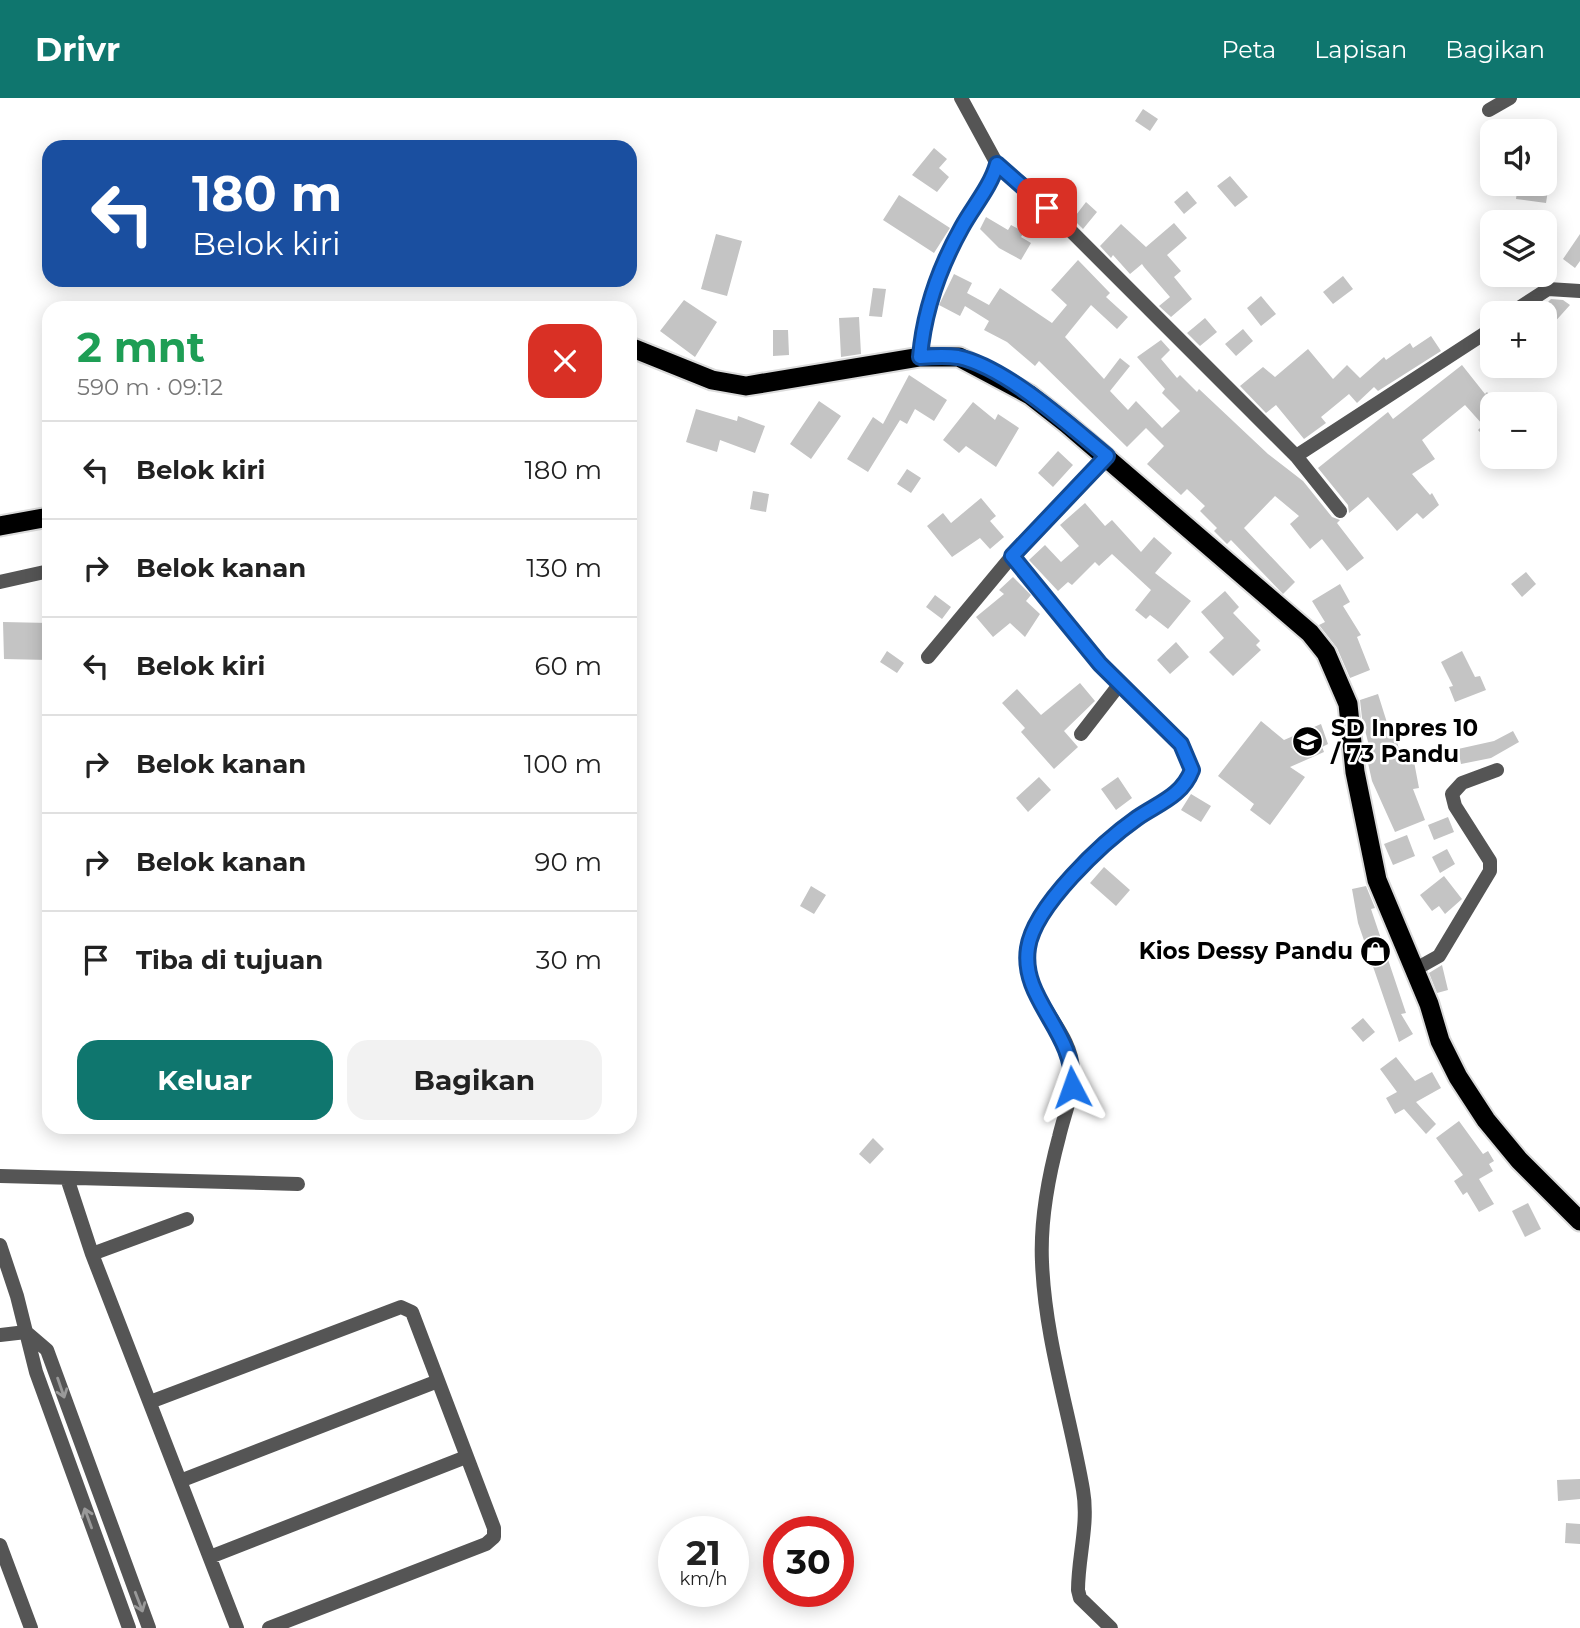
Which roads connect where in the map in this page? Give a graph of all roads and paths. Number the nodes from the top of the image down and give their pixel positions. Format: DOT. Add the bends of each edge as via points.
graph roads {
  1 [pos="961,98"];
  2 [pos="1510,98"];
  3 [pos="1489,110"];
  4 [pos="997,164"];
  5 [pos="1580,291"];
  6 [pos="1530,301"];
  7 [pos="1480,336"];
  8 [pos="637,350"];
  9 [pos="920,357"];
  10 [pos="1107,456"];
  11 [pos="1296,456"];
  12 [pos="1340,511"];
  13 [pos="42,518"];
  14 [pos="0,526"];
  15 [pos="1012,556"];
  16 [pos="42,573"];
  17 [pos="0,582"];
  18 [pos="928,657"];
  19 [pos="1119,685"];
  20 [pos="1081,734"];
  21 [pos="1497,770"];
  22 [pos="1414,970"];
  23 [pos="0,1176"];
  24 [pos="67,1178"];
  25 [pos="298,1184"];
  26 [pos="187,1219"];
  27 [pos="1580,1221"];
  28 [pos="0,1245"];
  29 [pos="92,1254"];
  30 [pos="26,1332"];
  31 [pos="0,1335"];
  32 [pos="438,1381"];
  33 [pos="150,1402"];
  34 [pos="466,1457"];
  35 [pos="180,1481"];
  36 [pos="0,1545"];
  37 [pos="210,1557"];
  38 [pos="31,1628"];
  39 [pos="129,1628"];
  40 [pos="149,1628"];
  41 [pos="236,1628"];
  42 [pos="269,1628"];
  43 [pos="1111,1628"];
  1 -- 4 [label="street"];
  2 -- 3 [label="street"];
  4 -- 9 [label="street" via="936,285"];
  4 -- 11 [label="street" via="1029,189"];
  5 -- 6 [label="street" via="1548,289"];
  7 -- 11 [label="street"];
  8 -- 9 [label="highway" via="712,380 746,386"];
  9 -- 10 [label="highway" via="960,358 985,369 1030,395"];
  10 -- 15 [label="street"];
  10 -- 22 [label="highway" via="1310,633 1326,653 1348,704 1355,772 1377,880"];
  11 -- 12 [label="street"];
  13 -- 14 [label="highway"];
  15 -- 18 [label="street"];
  15 -- 19 [label="street"];
  16 -- 17 [label="street"];
  19 -- 20 [label="street"];
  19 -- 43 [label="street" via="1181,744 1192,770 1173,797 1111,838 1062,888 1035,926 1027,958 1035,989 1070,1053 1073,1069 1045,1201 1042,1262 1062,1399 1084,1493 1078,1590 1080,1598"];
  21 -- 22 [label="street" via="1462,783 1452,794 1490,861 1490,871 1439,956"];
  22 -- 27 [label="highway" via="1440,1041 1472,1099 1507,1148"];
  23 -- 24 [label="street"];
  24 -- 25 [label="street"];
  24 -- 29 [label="street"];
  26 -- 29 [label="street"];
  28 -- 30 [label="street"];
  29 -- 33 [label="street"];
  30 -- 31 [label="street"];
  39 -- 30 [label="street, one-way" via="36,1372"];
  30 -- 40 [label="street, one-way" via="47,1350"];
  32 -- 33 [label="street" via="412,1311 401,1307"];
  32 -- 34 [label="street"];
  32 -- 35 [label="street"];
  33 -- 35 [label="street"];
  34 -- 37 [label="street"];
  34 -- 42 [label="street" via="494,1528 494,1537 486,1544"];
  35 -- 37 [label="street"];
  36 -- 38 [label="street"];
  37 -- 41 [label="street"];
}
